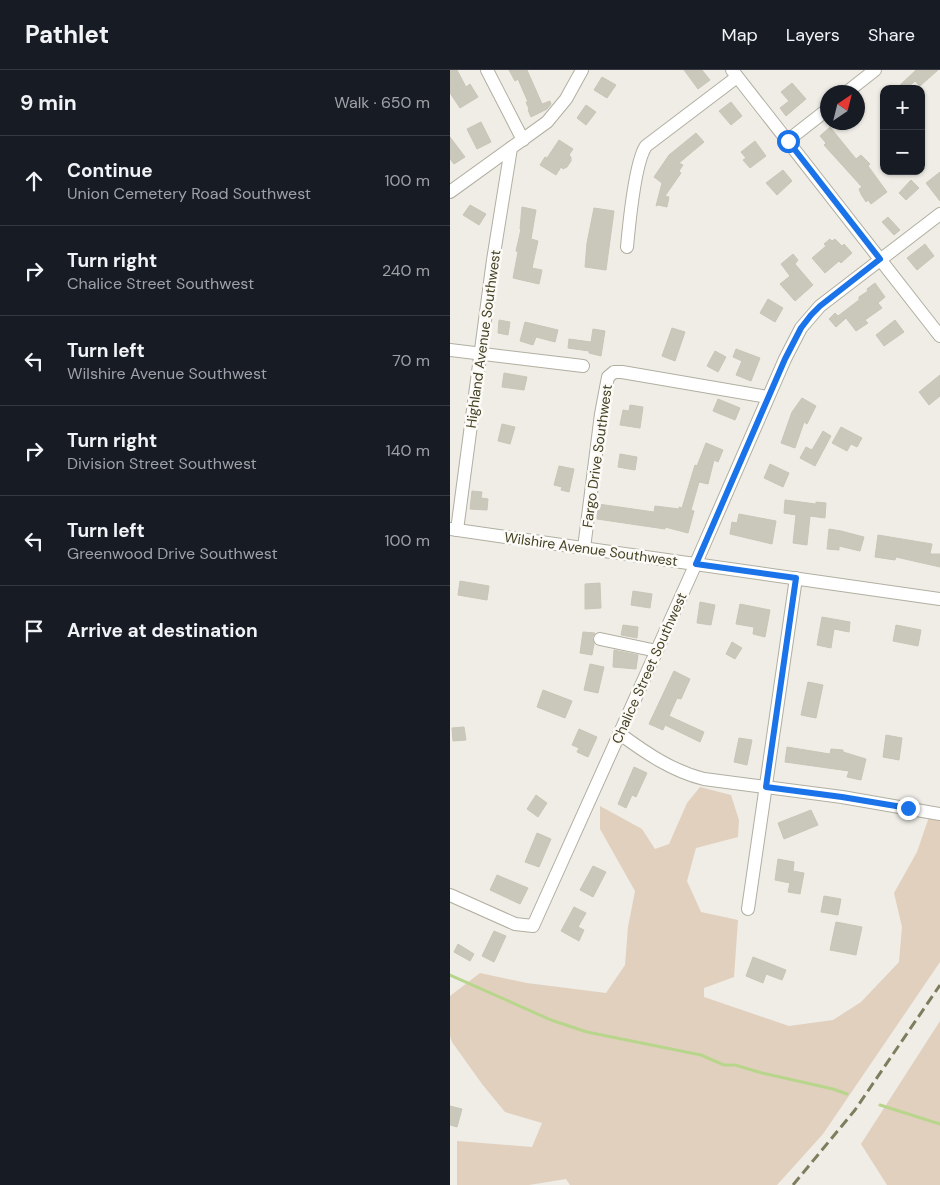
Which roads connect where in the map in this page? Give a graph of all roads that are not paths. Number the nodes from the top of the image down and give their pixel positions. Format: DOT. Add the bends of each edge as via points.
graph roads {
  1 [pos="487,70"];
  2 [pos="582,70"];
  3 [pos="875,70"];
  4 [pos="735,73"];
  5 [pos="856,85"];
  6 [pos="820,115"];
  7 [pos="523,140"];
  8 [pos="788,141"];
  9 [pos="511,148"];
  10 [pos="450,192"];
  11 [pos="940,214"];
  12 [pos="626,247"];
  13 [pos="880,259"];
  14 [pos="940,336"];
  15 [pos="450,350"];
  16 [pos="482,354"];
  17 [pos="583,366"];
  18 [pos="768,397"];
  19 [pos="453,529"];
  20 [pos="584,548"];
  21 [pos="696,564"];
  22 [pos="796,578"];
  23 [pos="940,599"];
  24 [pos="600,639"];
  25 [pos="657,650"];
  26 [pos="620,734"];
  27 [pos="766,787"];
  28 [pos="940,814"];
  29 [pos="450,894"];
  30 [pos="748,909"];
  1 -- 7 [label="street"];
  2 -- 7 [label="street" via="566,99 547,122"];
  3 -- 5 [label="street"];
  4 -- 8 [label="street"];
  4 -- 12 [label="street" via="642,152"];
  6 -- 8 [label="street"];
  7 -- 9 [label="street"];
  8 -- 13 [label="street"];
  9 -- 10 [label="street"];
  9 -- 16 [label="street, Highland Avenue Southwest"];
  11 -- 13 [label="street, Chalice Street Southwest"];
  13 -- 14 [label="street"];
  13 -- 18 [label="street, Chalice Street Southwest" via="811,315 797,336"];
  15 -- 16 [label="street"];
  16 -- 17 [label="street"];
  16 -- 19 [label="street, Highland Avenue Southwest"];
  18 -- 20 [label="street, Fargo Drive Southwest" via="614,372 608,377 601,414"];
  18 -- 21 [label="street, Chalice Street Southwest"];
  19 -- 20 [label="street, Wilshire Avenue Southwest"];
  20 -- 21 [label="street, Wilshire Avenue Southwest"];
  21 -- 22 [label="street, Wilshire Avenue Southwest"];
  21 -- 25 [label="street, Chalice Street Southwest"];
  22 -- 23 [label="street, Wilshire Avenue Southwest"];
  22 -- 27 [label="street"];
  24 -- 25 [label="street"];
  25 -- 26 [label="street, Chalice Street Southwest"];
  26 -- 27 [label="street" via="664,764 688,775"];
  26 -- 29 [label="street, Chalice Street Southwest" via="533,926 515,924"];
  27 -- 28 [label="street"];
  27 -- 30 [label="street"];
}
